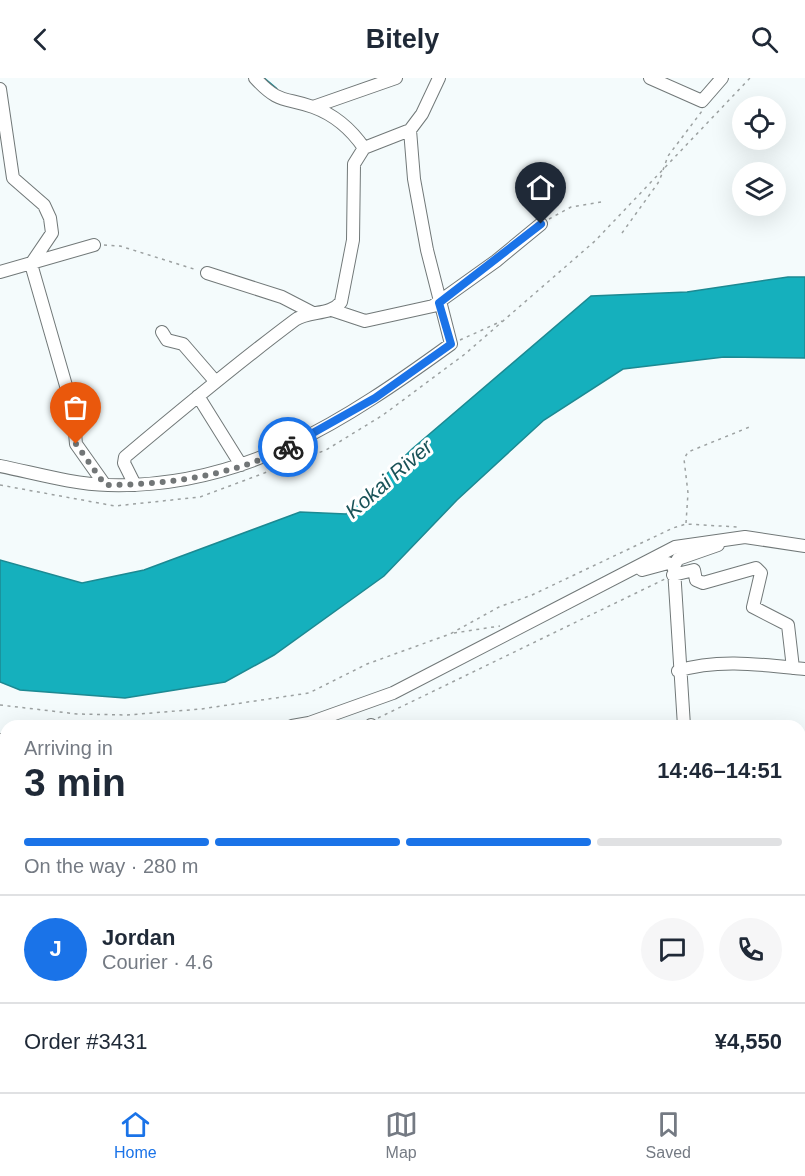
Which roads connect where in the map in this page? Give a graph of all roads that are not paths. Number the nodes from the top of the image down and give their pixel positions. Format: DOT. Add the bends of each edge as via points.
graph roads {
  1 [pos="255,78"];
  2 [pos="396,78"];
  3 [pos="439,78"];
  4 [pos="650,78"];
  5 [pos="722,78"];
  6 [pos="0,89"];
  7 [pos="314,107"];
  8 [pos="410,130"];
  9 [pos="364,148"];
  10 [pos="541,224"];
  11 [pos="94,245"];
  12 [pos="31,264"];
  13 [pos="0,272"];
  14 [pos="207,273"];
  15 [pos="439,303"];
  16 [pos="332,310"];
  17 [pos="313,313"];
  18 [pos="162,332"];
  19 [pos="215,381"];
  20 [pos="198,396"];
  21 [pos="241,465"];
  22 [pos="0,466"];
  23 [pos="105,485"];
  24 [pos="135,485"];
  25 [pos="741,532"];
  26 [pos="805,546"];
  27 [pos="673,571"];
  28 [pos="602,584"];
  29 [pos="799,668"];
  30 [pos="678,672"];
  31 [pos="317,720"];
  32 [pos="683,720"];
  1 -- 7 [label="street" via="279,99"];
  2 -- 7 [label="street"];
  3 -- 8 [label="street"];
  4 -- 5 [label="street" via="702,101"];
  6 -- 12 [label="street" via="13,178 44,205 50,218 52,233"];
  7 -- 9 [label="street" via="346,125"];
  8 -- 9 [label="street"];
  8 -- 15 [label="street" via="414,179"];
  9 -- 16 [label="street" via="354,164 352,240 344,294"];
  10 -- 15 [label="street"];
  11 -- 12 [label="street"];
  12 -- 13 [label="street"];
  12 -- 23 [label="street" via="73,410 76,444"];
  14 -- 17 [label="street" via="282,297"];
  15 -- 16 [label="street" via="365,321"];
  15 -- 21 [label="street" via="451,344 330,425 284,449"];
  16 -- 17 [label="street"];
  17 -- 19 [label="street" via="299,318"];
  18 -- 19 [label="street" via="167,340 183,344"];
  19 -- 20 [label="street"];
  20 -- 21 [label="street"];
  20 -- 24 [label="street" via="125,457"];
  21 -- 24 [label="street" via="175,482"];
  22 -- 23 [label="street"];
  23 -- 24 [label="street"];
  25 -- 26 [label="street"];
  25 -- 27 [label="street" via="678,559"];
  25 -- 28 [label="street" via="675,548"];
  27 -- 28 [label="street" via="668,563 660,564"];
  27 -- 29 [label="street" via="694,570 696,580 703,584 756,568 761,573 753,607 788,625"];
  27 -- 30 [label="street"];
  28 -- 31 [label="street" via="393,693"];
  29 -- 30 [label="street" via="747,664 692,667"];
  30 -- 32 [label="street"];
}
